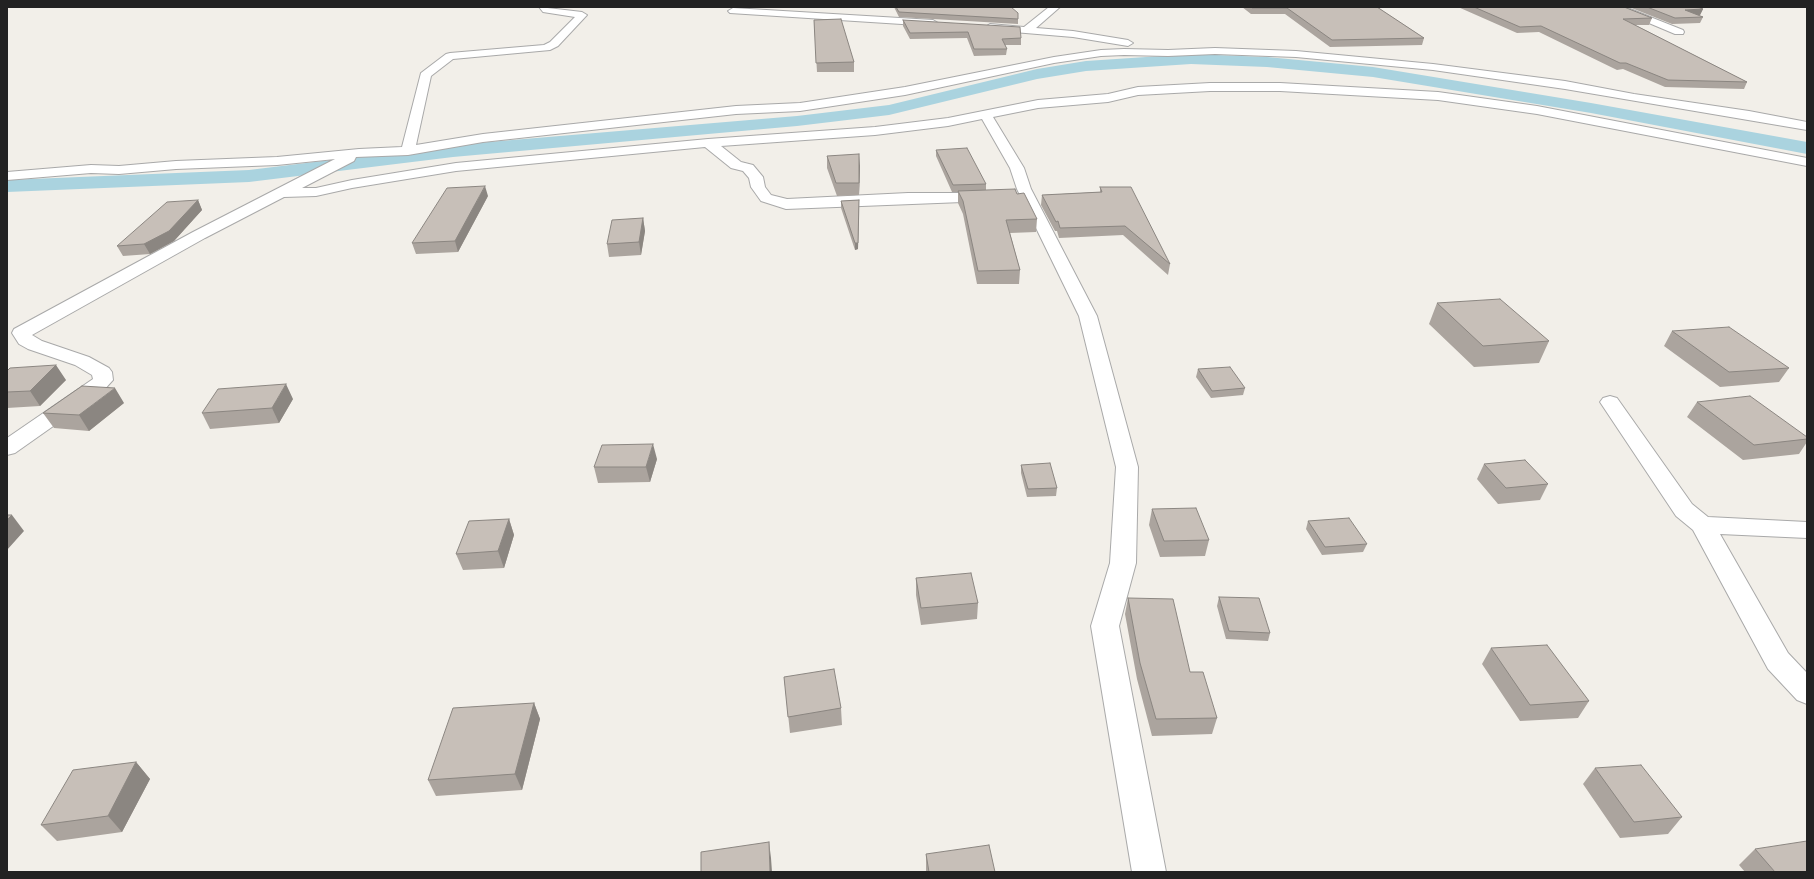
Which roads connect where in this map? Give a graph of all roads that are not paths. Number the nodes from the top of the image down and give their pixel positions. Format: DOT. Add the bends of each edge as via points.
graph roads {
  1 [pos="544,7"];
  2 [pos="1055,7"];
  3 [pos="1616,7"];
  4 [pos="733,11"];
  5 [pos="940,24"];
  6 [pos="980,26"];
  7 [pos="1028,29"];
  8 [pos="1679,32"];
  9 [pos="1168,53"];
  10 [pos="985,114"];
  11 [pos="1807,126"];
  12 [pos="708,143"];
  13 [pos="408,151"];
  14 [pos="359,153"];
  15 [pos="1807,162"];
  16 [pos="7,176"];
  17 [pos="282,193"];
  18 [pos="1013,195"];
  19 [pos="14,331"];
  20 [pos="1610,402"];
  21 [pos="7,448"];
  22 [pos="1702,525"];
  23 [pos="1807,530"];
  24 [pos="1807,692"];
  25 [pos="1149,872"];
  1 -- 13 [label="street" via="546,10 582,15 554,44 546,48 450,56 425,75"];
  2 -- 7 [label="street"];
  3 -- 8 [label="street"];
  4 -- 5 [label="street"];
  6 -- 7 [label="street"];
  7 -- 9 [label="street" via="1108,39"];
  9 -- 11 [label="street" via="1215,51 1296,54 1433,67 1565,85"];
  9 -- 13 [label="street" via="1101,53 1054,60 905,91 800,107 736,110 499,137"];
  10 -- 12 [label="street" via="948,122 875,131"];
  10 -- 15 [label="street" via="1038,104 1108,98 1138,90 1280,87 1404,93 1537,110"];
  10 -- 18 [label="street" via="1018,168"];
  12 -- 17 [label="street" via="456,167 316,192"];
  12 -- 18 [label="street" via="736,165 748,168 756,177 758,187 766,198 786,204"];
  13 -- 14 [label="street"];
  14 -- 16 [label="street" via="277,161 119,170 91,169"];
  14 -- 17 [label="street"];
  17 -- 19 [label="street" via="199,234 72,311"];
  18 -- 25 [label="street" via="1088,316 1127,467 1123,563 1105,626"];
  19 -- 21 [label="street" via="31,342 82,361 102,372 103,380"];
  20 -- 22 [label="street" via="1684,510"];
  22 -- 23 [label="street"];
  22 -- 24 [label="street" via="1778,661"];
}
